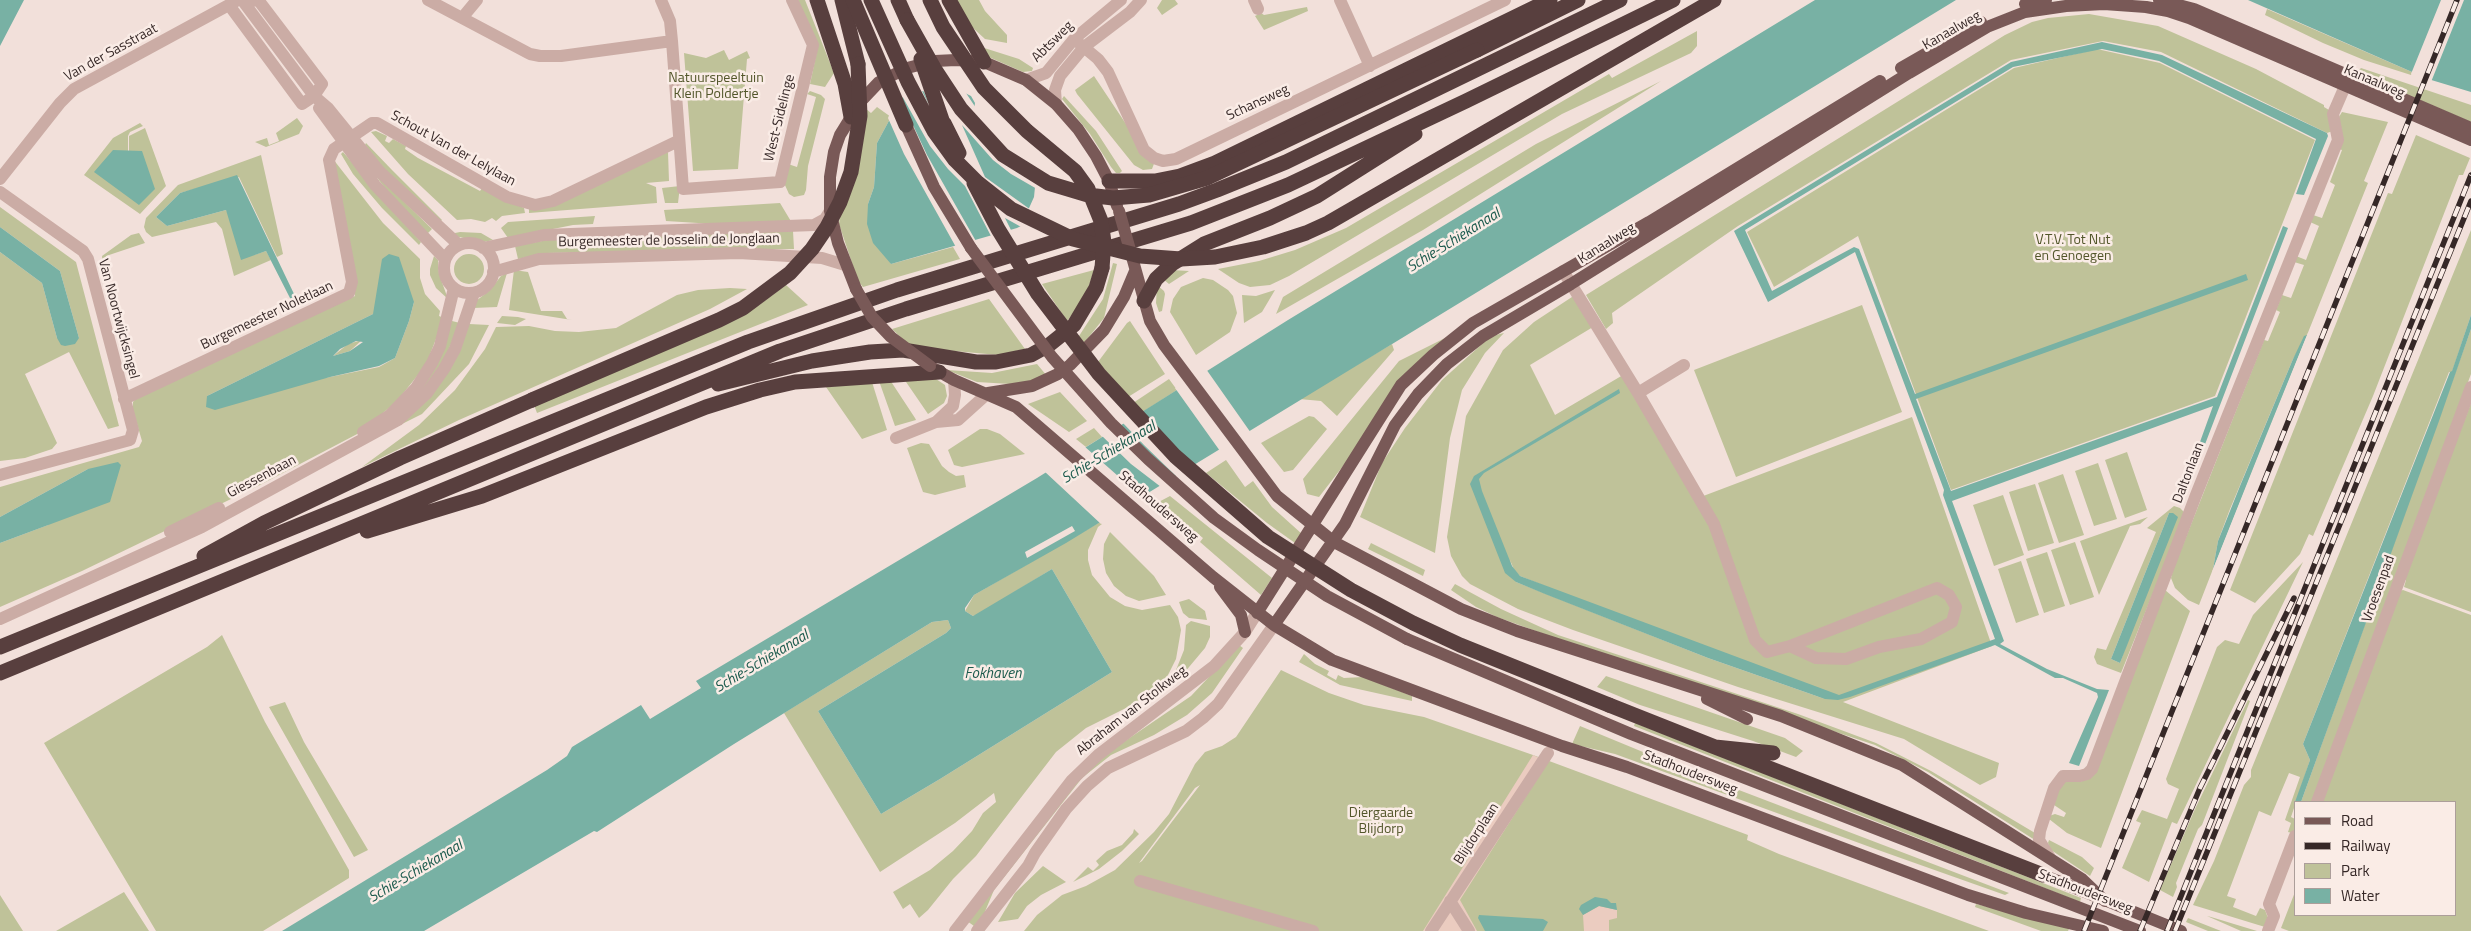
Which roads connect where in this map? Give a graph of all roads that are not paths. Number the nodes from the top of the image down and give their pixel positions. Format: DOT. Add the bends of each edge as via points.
graph roads {
  1 [pos="242,0"];
  2 [pos="252,0"];
  3 [pos="428,0"];
  4 [pos="477,0"];
  5 [pos="661,0"];
  6 [pos="792,0"];
  7 [pos="817,0"];
  8 [pos="842,0"];
  9 [pos="853,0"];
  10 [pos="871,0"];
  11 [pos="898,0"];
  12 [pos="930,0"];
  13 [pos="949,0"];
  14 [pos="1121,0"];
  15 [pos="1141,0"];
  16 [pos="1340,0"];
  17 [pos="1550,0"];
  18 [pos="1578,0"];
  19 [pos="1620,0"];
  20 [pos="1673,0"];
  21 [pos="1714,0"];
  22 [pos="2046,0"];
  23 [pos="2159,0"];
  24 [pos="1502,1"];
  25 [pos="233,3"];
  26 [pos="462,18"];
  27 [pos="907,20"];
  28 [pos="672,40"];
  29 [pos="1079,43"];
  30 [pos="984,62"];
  31 [pos="1370,66"];
  32 [pos="1026,80"];
  33 [pos="2347,80"];
  34 [pos="314,96"];
  35 [pos="1466,101"];
  36 [pos="1056,104"];
  37 [pos="850,117"];
  38 [pos="906,125"];
  39 [pos="2471,128"];
  40 [pos="347,140"];
  41 [pos="678,140"];
  42 [pos="2471,140"];
  43 [pos="0,180"];
  44 [pos="1109,181"];
  45 [pos="0,192"];
  46 [pos="830,211"];
  47 [pos="459,245"];
  48 [pos="483,248"];
  49 [pos="445,259"];
  50 [pos="845,265"];
  51 [pos="1563,270"];
  52 [pos="1135,271"];
  53 [pos="493,272"];
  54 [pos="1571,284"];
  55 [pos="454,288"];
  56 [pos="474,293"];
  57 [pos="1144,301"];
  58 [pos="1684,365"];
  59 [pos="934,369"];
  60 [pos="954,380"];
  61 [pos="2471,386"];
  62 [pos="691,389"];
  63 [pos="988,393"];
  64 [pos="1638,393"];
  65 [pos="124,398"];
  66 [pos="936,422"];
  67 [pos="896,438"];
  68 [pos="0,475"];
  69 [pos="1313,526"];
  70 [pos="1334,542"];
  71 [pos="275,560"];
  72 [pos="1213,577"];
  73 [pos="143,588"];
  74 [pos="0,612"];
  75 [pos="1257,612"];
  76 [pos="0,619"];
  77 [pos="1274,625"];
  78 [pos="1245,632"];
  79 [pos="1790,646"];
  80 [pos="0,647"];
  81 [pos="0,673"];
  82 [pos="1657,677"];
  83 [pos="1747,719"];
  84 [pos="1715,747"];
  85 [pos="1548,753"];
  86 [pos="1773,754"];
  87 [pos="2317,801"];
  88 [pos="1962,810"];
  89 [pos="1982,815"];
  90 [pos="1938,821"];
  91 [pos="1951,839"];
  92 [pos="2294,839"];
  93 [pos="2050,858"];
  94 [pos="2043,876"];
  95 [pos="1140,881"];
  96 [pos="1009,891"];
  97 [pos="1450,901"];
  98 [pos="2105,901"];
  99 [pos="956,931"];
  100 [pos="977,931"];
  101 [pos="991,931"];
  102 [pos="1313,931"];
  103 [pos="1431,931"];
  104 [pos="1469,931"];
  105 [pos="2103,931"];
  106 [pos="2140,931"];
  107 [pos="2181,931"];
  108 [pos="2268,931"];
  1 -- 34 [label="street"];
  2 -- 34 [label="street" via="259,1 322,84"];
  3 -- 26 [label="street"];
  4 -- 26 [label="street"];
  5 -- 28 [label="street" via="670,21"];
  6 -- 41 [label="street, West-Sidelinge" via="813,45 780,182 683,189"];
  7 -- 37 [label="highway" via="845,84"];
  8 -- 73 [label="highway, bridge" via="858,64 860,116 857,144 840,202 812,250 790,273 743,308 400,458 264,523"];
  9 -- 38 [label="highway, bridge"];
  10 -- 21 [label="highway, bridge" via="934,131 955,160 983,187 1012,208 1073,240 1140,256 1181,259 1215,257 1263,248 1306,234"];
  11 -- 27 [label="highway"];
  12 -- 62 [label="highway, bridge" via="943,27 984,88 1027,131 1075,171 1088,189 1101,222 1104,242 1102,268 1096,288 1074,325 1031,355 996,362 976,362 903,350 870,352 812,361"];
  13 -- 30 [label="highway"];
  14 -- 29 [label="street, Abtsweg"];
  15 -- 29 [label="street, Abtsweg" via="1130,12"];
  16 -- 31 [label="street"];
  17 -- 44 [label="highway" via="1215,163 1155,181"];
  18 -- 27 [label="highway, bridge" via="1214,175 1149,196 1113,198 1088,195 1048,183 1003,155 961,109"];
  19 -- 73 [label="highway" via="1286,162 1217,190 897,290 748,342"];
  20 -- 35 [label="highway"];
  22 -- 51 [label="main road, Kanaalweg" via="2007,11 1948,39 1649,222"];
  23 -- 33 [label="main road, Kanaalweg" via="2194,9"];
  24 -- 31 [label="street, Schansweg"];
  25 -- 34 [label="street" via="296,98 302,104"];
  25 -- 43 [label="street, Van der Sasstraat" via="74,89"];
  26 -- 28 [label="street" via="530,54 546,57"];
  27 -- 84 [label="highway, bridge" via="942,120 998,229 1038,294 1074,343 1175,456 1268,537 1350,590 1460,644"];
  28 -- 41 [label="street"];
  29 -- 31 [label="street, Schansweg" via="1108,72 1144,150 1163,161 1176,159"];
  29 -- 32 [label="street, Abtsweg" via="1046,73"];
  29 -- 36 [label="street, Abtsweg" via="1060,76 1055,90"];
  30 -- 32 [label="main road, Stadhoudersweg"];
  30 -- 37 [label="main road, Stadhoudersweg" via="935,61 907,68 879,82"];
  32 -- 36 [label="main road, Stadhoudersweg"];
  33 -- 39 [label="main road, Kanaalweg"];
  33 -- 42 [label="main road, Kanaalweg"];
  33 -- 54 [label="main road, Kanaalweg" via="2168,11 2104,4 2025,12 1987,27 1909,73"];
  33 -- 93 [label="street, Daltonlaan" via="2333,114 2338,140 2196,495 2092,770 2080,776 2063,776 2054,788 2039,840"];
  34 -- 40 [label="street" via="320,110"];
  35 -- 57 [label="highway" via="1317,196 1204,244 1172,264 1156,279"];
  35 -- 62 [label="highway" via="1288,185 1192,223 843,330 780,351"];
  36 -- 44 [label="main road, Stadhoudersweg" via="1096,156"];
  37 -- 46 [label="main road, Stadhoudersweg" via="834,152"];
  38 -- 106 [label="main road, Stadhoudersweg, bridge" via="934,187 962,234 1035,336 1128,441 1214,518 1294,575 1374,622 1467,666 1631,734"];
  40 -- 41 [label="street, Schout Van der Lelylaan" via="372,123 378,123 507,197 535,205 553,201"];
  40 -- 47 [label="street"];
  40 -- 49 [label="street" via="375,185"];
  40 -- 65 [label="street, Burgemeester Noletlaan" via="334,149 329,160 352,282 349,293"];
  44 -- 52 [label="main road, Stadhoudersweg, bridge"];
  45 -- 65 [label="street, Van Noortwijcksingel" via="83,251 88,259"];
  46 -- 48 [label="street, Burgemeester de Josselin de Jonglaan" via="825,219 814,225 544,235"];
  46 -- 50 [label="main road, Stadhoudersweg"];
  47 -- 48 [label="street"];
  47 -- 49 [label="street"];
  48 -- 53 [label="street" via="490,256"];
  49 -- 55 [label="street" via="445,275"];
  50 -- 53 [label="street, Burgemeester de Josselin de Jonglaan" via="822,258 739,253 539,258"];
  50 -- 59 [label="main road, Stadhoudersweg, bridge" via="872,317 891,337"];
  51 -- 54 [label="street, Kanaalweg"];
  51 -- 69 [label="main road, Kanaalweg" via="1473,323 1402,385"];
  52 -- 57 [label="main road, Stadhoudersweg"];
  52 -- 63 [label="main road" via="1104,330 1070,365 1032,386"];
  53 -- 56 [label="street" via="485,287"];
  54 -- 64 [label="street"];
  54 -- 70 [label="main road, Kanaalweg" via="1483,336 1447,364 1418,394 1396,425"];
  55 -- 56 [label="street"];
  55 -- 74 [label="street, Giessenbaan" via="440,346 432,363 416,388 390,415 356,437 200,517"];
  56 -- 76 [label="street, Giessenbaan" via="455,349 444,369 426,393 398,420 202,526"];
  57 -- 69 [label="main road, Stadhoudersweg" via="1150,321 1164,345 1260,476 1277,496"];
  58 -- 64 [label="street"];
  59 -- 60 [label="main road, Stadhoudersweg"];
  59 -- 71 [label="highway" via="804,381 760,390 680,416 482,496"];
  60 -- 63 [label="main road, Stadhoudersweg"];
  60 -- 66 [label="street" via="953,406"];
  61 -- 87 [label="street, Vroesenpad"];
  62 -- 71 [label="highway"];
  63 -- 66 [label="street" via="958,420"];
  63 -- 72 [label="main road, Stadhoudersweg" via="1016,407 1036,423"];
  64 -- 79 [label="street" via="1714,524 1755,640 1767,652"];
  65 -- 68 [label="street, Van Noortwijcksingel" via="133,435 130,440"];
  66 -- 67 [label="street"];
  69 -- 70 [label="main road, Stadhoudersweg"];
  69 -- 75 [label="main road"];
  70 -- 77 [label="main road"];
  70 -- 82 [label="main road, Stadhoudersweg" via="1461,609"];
  71 -- 81 [label="highway"];
  72 -- 75 [label="main road, Stadhoudersweg"];
  72 -- 78 [label="main road" via="1241,615"];
  73 -- 80 [label="highway"];
  75 -- 77 [label="main road, Stadhoudersweg"];
  75 -- 78 [label="street, Abraham van Stolkweg"];
  77 -- 96 [label="street" via="1218,704 1203,718 1186,731 1108,768 1087,786 1066,809"];
  77 -- 105 [label="main road, Stadhoudersweg" via="1332,660 1436,700 1627,767 1968,895"];
  78 -- 99 [label="street, Abraham van Stolkweg" via="1214,666 1098,754 1072,780"];
  79 -- 79 [label="street" via="1816,658 1846,658 1921,639 1952,622 1956,607 1949,595 1938,588"];
  82 -- 83 [label="main road"];
  82 -- 89 [label="main road, Stadhoudersweg" via="1781,716 1876,753 1909,768"];
  84 -- 86 [label="highway"];
  84 -- 91 [label="highway, Stadhoudersweg"];
  85 -- 97 [label="street, Blijdorplaan"];
  88 -- 89 [label="main road"];
  89 -- 93 [label="main road, Stadhoudersweg"];
  90 -- 91 [label="highway"];
  91 -- 94 [label="highway, Stadhoudersweg"];
  92 -- 108 [label="street" via="2269,904 2274,916"];
  93 -- 98 [label="main road, Stadhoudersweg" via="2082,879"];
  94 -- 98 [label="main road, Stadhoudersweg"];
  95 -- 102 [label="street"];
  96 -- 100 [label="street"];
  96 -- 101 [label="street"];
  97 -- 103 [label="street, Blijdorplaan"];
  97 -- 104 [label="street"];
  98 -- 107 [label="main road, Stadhoudersweg"];
}
